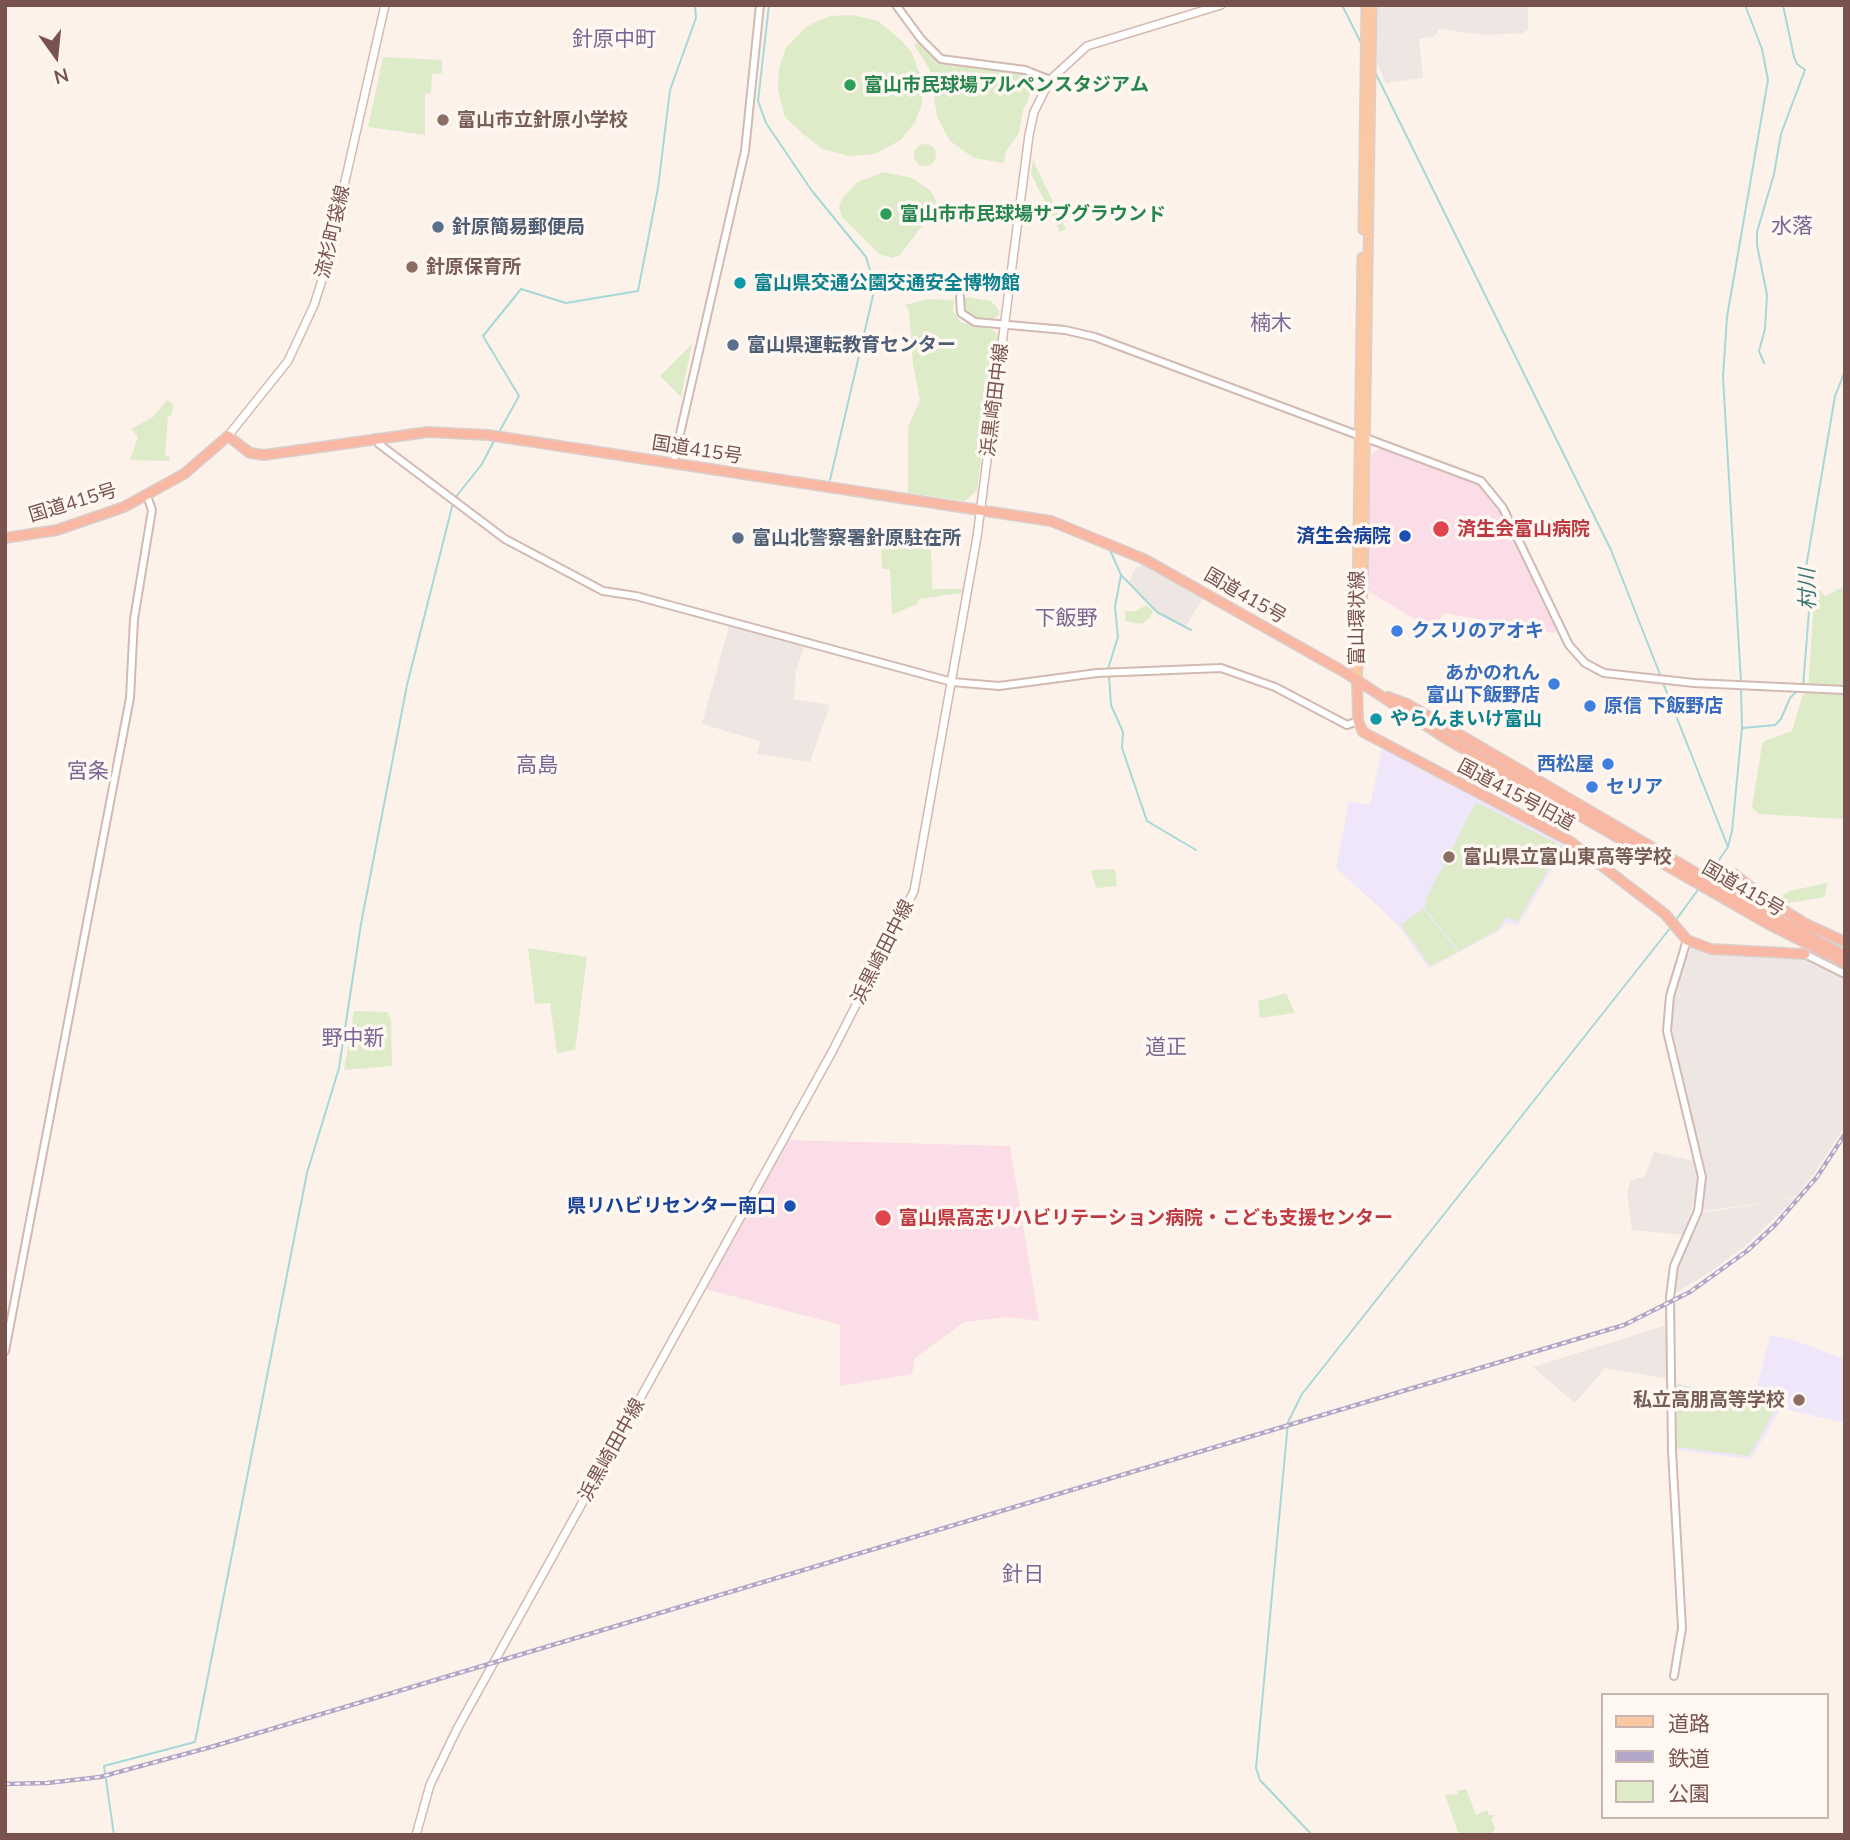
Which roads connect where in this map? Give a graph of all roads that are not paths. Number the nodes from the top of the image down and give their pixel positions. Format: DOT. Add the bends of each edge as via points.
graph roads {
  1 [pos="385,5"];
  2 [pos="760,5"];
  3 [pos="896,5"];
  4 [pos="1221,5"];
  5 [pos="1366,5"];
  6 [pos="1372,5"];
  7 [pos="1050,80"];
  8 [pos="960,297"];
  9 [pos="1005,325"];
  10 [pos="228,436"];
  11 [pos="1362,436"];
  12 [pos="376,438"];
  13 [pos="673,464"];
  14 [pos="147,496"];
  15 [pos="981,509"];
  16 [pos="5,538"];
  17 [pos="1357,681"];
  18 [pos="952,682"];
  19 [pos="1845,690"];
  20 [pos="1357,721"];
  21 [pos="1734,874"];
  22 [pos="1687,940"];
  23 [pos="1845,942"];
  24 [pos="1818,946"];
  25 [pos="1805,954"];
  26 [pos="1845,956"];
  27 [pos="1845,963"];
  28 [pos="1845,974"];
  29 [pos="5,1351"];
  30 [pos="1674,1676"];
  31 [pos="416,1835"];
  1 -- 10 [label="main road, 流杉町袋線" via="314,305 288,361"];
  2 -- 13 [label="street" via="745,151"];
  3 -- 7 [label="street" via="941,59 1025,70"];
  4 -- 7 [label="main road, 浜黒崎田中線" via="1101,39"];
  5 -- 11 [label="main road, 富山環状線"];
  6 -- 11 [label="main road, 富山環状線"];
  7 -- 9 [label="main road, 浜黒崎田中線" via="1034,112 1029,135"];
  8 -- 9 [label="street" via="966,319"];
  9 -- 11 [label="street" via="1095,337"];
  9 -- 15 [label="main road, 浜黒崎田中線"];
  10 -- 12 [label="highway, 国道415号" via="250,453 264,454"];
  10 -- 14 [label="highway, 国道415号" via="184,474"];
  11 -- 17 [label="main road, 富山環状線" via="1363,591"];
  11 -- 19 [label="street" via="1481,481 1503,508 1570,645 1595,669 1657,680"];
  12 -- 13 [label="highway, 国道415号" via="464,432"];
  12 -- 18 [label="street" via="505,540 603,591"];
  13 -- 15 [label="highway, 国道415号"];
  14 -- 16 [label="highway, 国道415号" via="57,530"];
  14 -- 29 [label="street" via="152,510 134,619 130,698"];
  15 -- 17 [label="highway, 国道415号" via="1051,521 1104,540"];
  15 -- 18 [label="main road, 浜黒崎田中線"];
  17 -- 20 [label="highway"];
  17 -- 24 [label="highway, 国道415号" via="1445,738"];
  18 -- 20 [label="street" via="999,686 1097,673 1221,668 1275,687 1347,725"];
  18 -- 31 [label="main road, 浜黒崎田中線" via="918,876 907,911 457,1729 430,1785"];
  20 -- 22 [label="highway, 国道415号旧道" via="1376,742 1568,840 1668,917"];
  21 -- 23 [label="highway, 国道415号" via="1806,924"];
  22 -- 25 [label="highway" via="1711,949"];
  22 -- 30 [label="street" via="1670,996 1667,1031 1702,1177 1699,1211 1674,1266 1670,1297 1672,1451 1682,1628"];
  24 -- 26 [label="highway, 国道415号"];
  24 -- 27 [label="highway, 国道415号"];
  25 -- 28 [label="street"];
}
